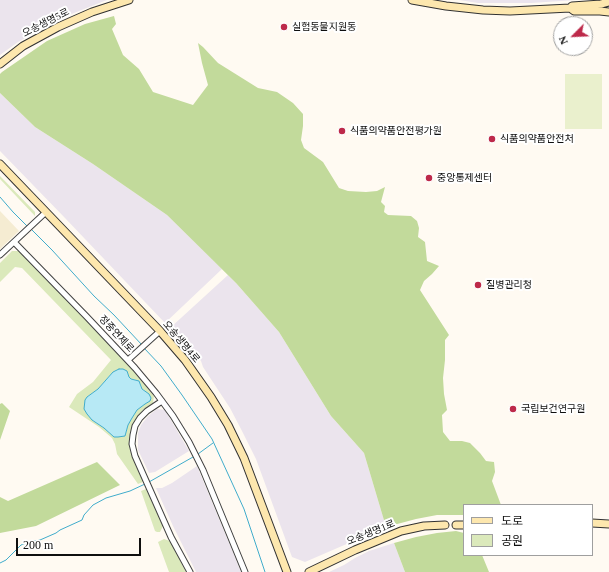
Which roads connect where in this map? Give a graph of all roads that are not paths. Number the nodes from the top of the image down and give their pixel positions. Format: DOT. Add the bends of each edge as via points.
graph roads {
  1 [pos="129,0"];
  2 [pos="412,0"];
  3 [pos="609,2"];
  4 [pos="570,8"];
  5 [pos="609,12"];
  6 [pos="0,64"];
  7 [pos="0,164"];
  8 [pos="46,212"];
  9 [pos="16,240"];
  10 [pos="0,255"];
  11 [pos="158,333"];
  12 [pos="129,359"];
  13 [pos="162,402"];
  14 [pos="593,524"];
  15 [pos="609,524"];
  16 [pos="445,525"];
  17 [pos="456,525"];
  18 [pos="463,525"];
  19 [pos="190,572"];
  20 [pos="245,572"];
  21 [pos="287,572"];
  22 [pos="309,572"];
  1 -- 6 [label="street, 오송생명5로" via="58,27 23,46"];
  2 -- 4 [label="street" via="482,10"];
  3 -- 4 [label="street"];
  4 -- 5 [label="street" via="574,11"];
  7 -- 8 [label="street, 오송생명4로"];
  8 -- 9 [label="street"];
  8 -- 11 [label="street, 오송생명4로"];
  9 -- 10 [label="street"];
  9 -- 12 [label="street, 정중연제로"];
  11 -- 12 [label="street"];
  11 -- 21 [label="street, 오송생명4로" via="185,360 228,426 244,458"];
  12 -- 13 [label="street, 정중연제로"];
  13 -- 19 [label="street" via="140,418 135,426 132,444 171,537"];
  13 -- 20 [label="street, 정중연제로" via="193,449"];
  14 -- 15 [label="street"];
  16 -- 22 [label="street, 오송생명1로" via="401,531"];
  17 -- 18 [label="street"];
}
